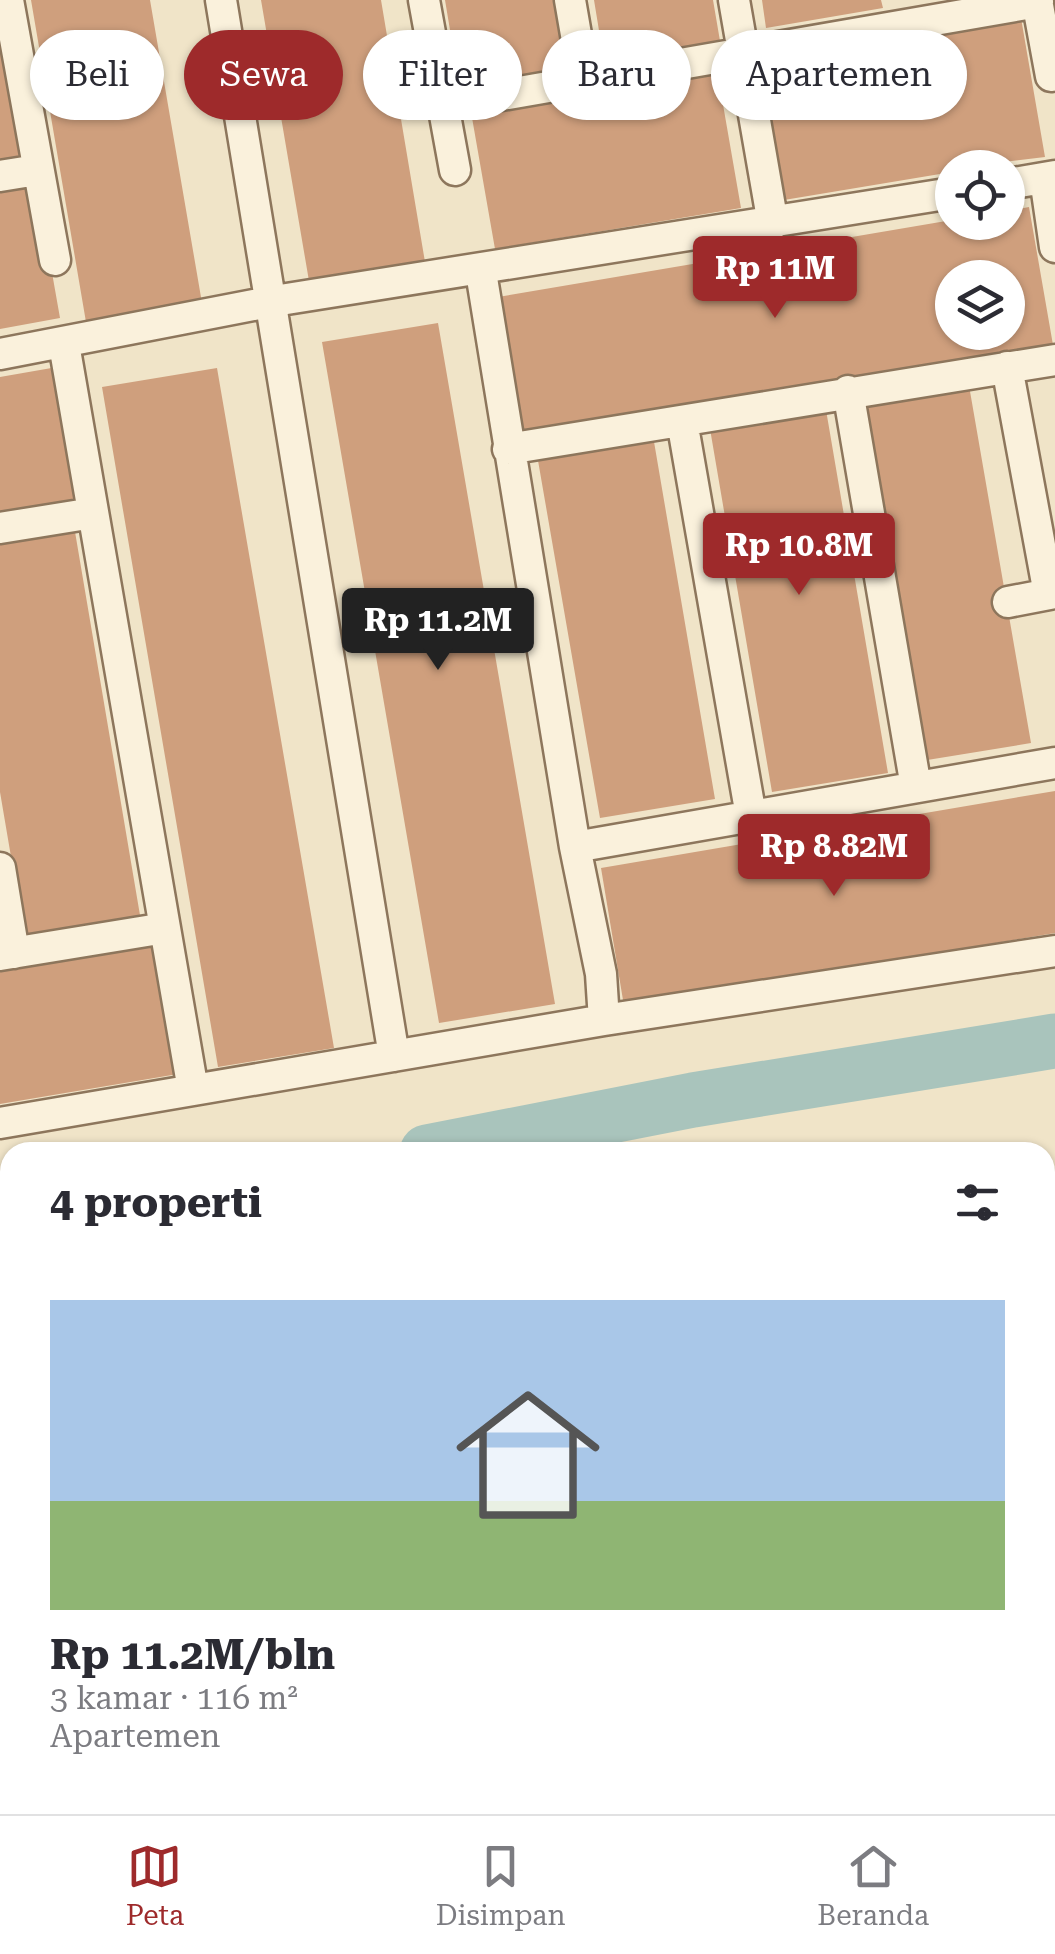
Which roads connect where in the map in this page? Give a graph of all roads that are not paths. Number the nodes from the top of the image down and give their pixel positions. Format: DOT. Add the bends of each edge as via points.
graph roads {
  1 [pos="8,0"];
  2 [pos="221,0"];
  3 [pos="424,0"];
  4 [pos="570,0"];
  5 [pos="734,0"];
  6 [pos="1038,1"];
  7 [pos="899,13"];
  8 [pos="430,30"];
  9 [pos="575,30"];
  10 [pos="739,30"];
  11 [pos="833,30"];
  12 [pos="1051,76"];
  13 [pos="447,120"];
  14 [pos="755,120"];
  15 [pos="37,170"];
  16 [pos="455,170"];
  17 [pos="0,176"];
  18 [pos="1050,177"];
  19 [pos="1025,181"];
  20 [pos="935,196"];
  21 [pos="773,224"];
  22 [pos="1055,247"];
  23 [pos="54,260"];
  24 [pos="481,272"];
  25 [pos="274,301"];
  26 [pos="64,344"];
  27 [pos="0,354"];
  28 [pos="1055,360"];
  29 [pos="1007,366"];
  30 [pos="848,391"];
  31 [pos="682,421"];
  32 [pos="508,449"];
  33 [pos="93,513"];
  34 [pos="0,528"];
  35 [pos="1052,593"];
  36 [pos="1008,602"];
  37 [pos="1055,763"];
  38 [pos="916,787"];
  39 [pos="752,816"];
  40 [pos="576,847"];
  41 [pos="0,868"];
  42 [pos="165,928"];
  43 [pos="1055,951"];
  44 [pos="7,954"];
  45 [pos="604,1020"];
  46 [pos="394,1056"];
  47 [pos="193,1090"];
  48 [pos="0,1123"];
  1 -- 15 [label="street"];
  2 -- 25 [label="street"];
  3 -- 8 [label="street"];
  4 -- 9 [label="street"];
  5 -- 10 [label="street"];
  6 -- 7 [label="street"];
  6 -- 12 [label="street"];
  7 -- 11 [label="street"];
  13 -- 16 [label="street"];
  14 -- 21 [label="street"];
  15 -- 17 [label="street"];
  15 -- 23 [label="street"];
  18 -- 19 [label="street"];
  18 -- 22 [label="street"];
  20 -- 21 [label="street"];
  21 -- 24 [label="street"];
  24 -- 25 [label="street"];
  24 -- 32 [label="street"];
  25 -- 26 [label="street"];
  25 -- 46 [label="street"];
  26 -- 27 [label="street"];
  26 -- 33 [label="street"];
  28 -- 29 [label="street"];
  29 -- 30 [label="street"];
  29 -- 35 [label="street"];
  30 -- 31 [label="street"];
  30 -- 38 [label="street"];
  31 -- 32 [label="street"];
  31 -- 39 [label="street"];
  32 -- 40 [label="street"];
  33 -- 34 [label="street"];
  33 -- 42 [label="street"];
  35 -- 36 [label="street"];
  37 -- 38 [label="street"];
  38 -- 39 [label="street"];
  39 -- 40 [label="street"];
  40 -- 45 [label="street"];
  41 -- 44 [label="street"];
  42 -- 44 [label="street"];
  42 -- 47 [label="street"];
  43 -- 45 [label="street"];
  45 -- 46 [label="street"];
  46 -- 47 [label="street"];
  47 -- 48 [label="street"];
}
